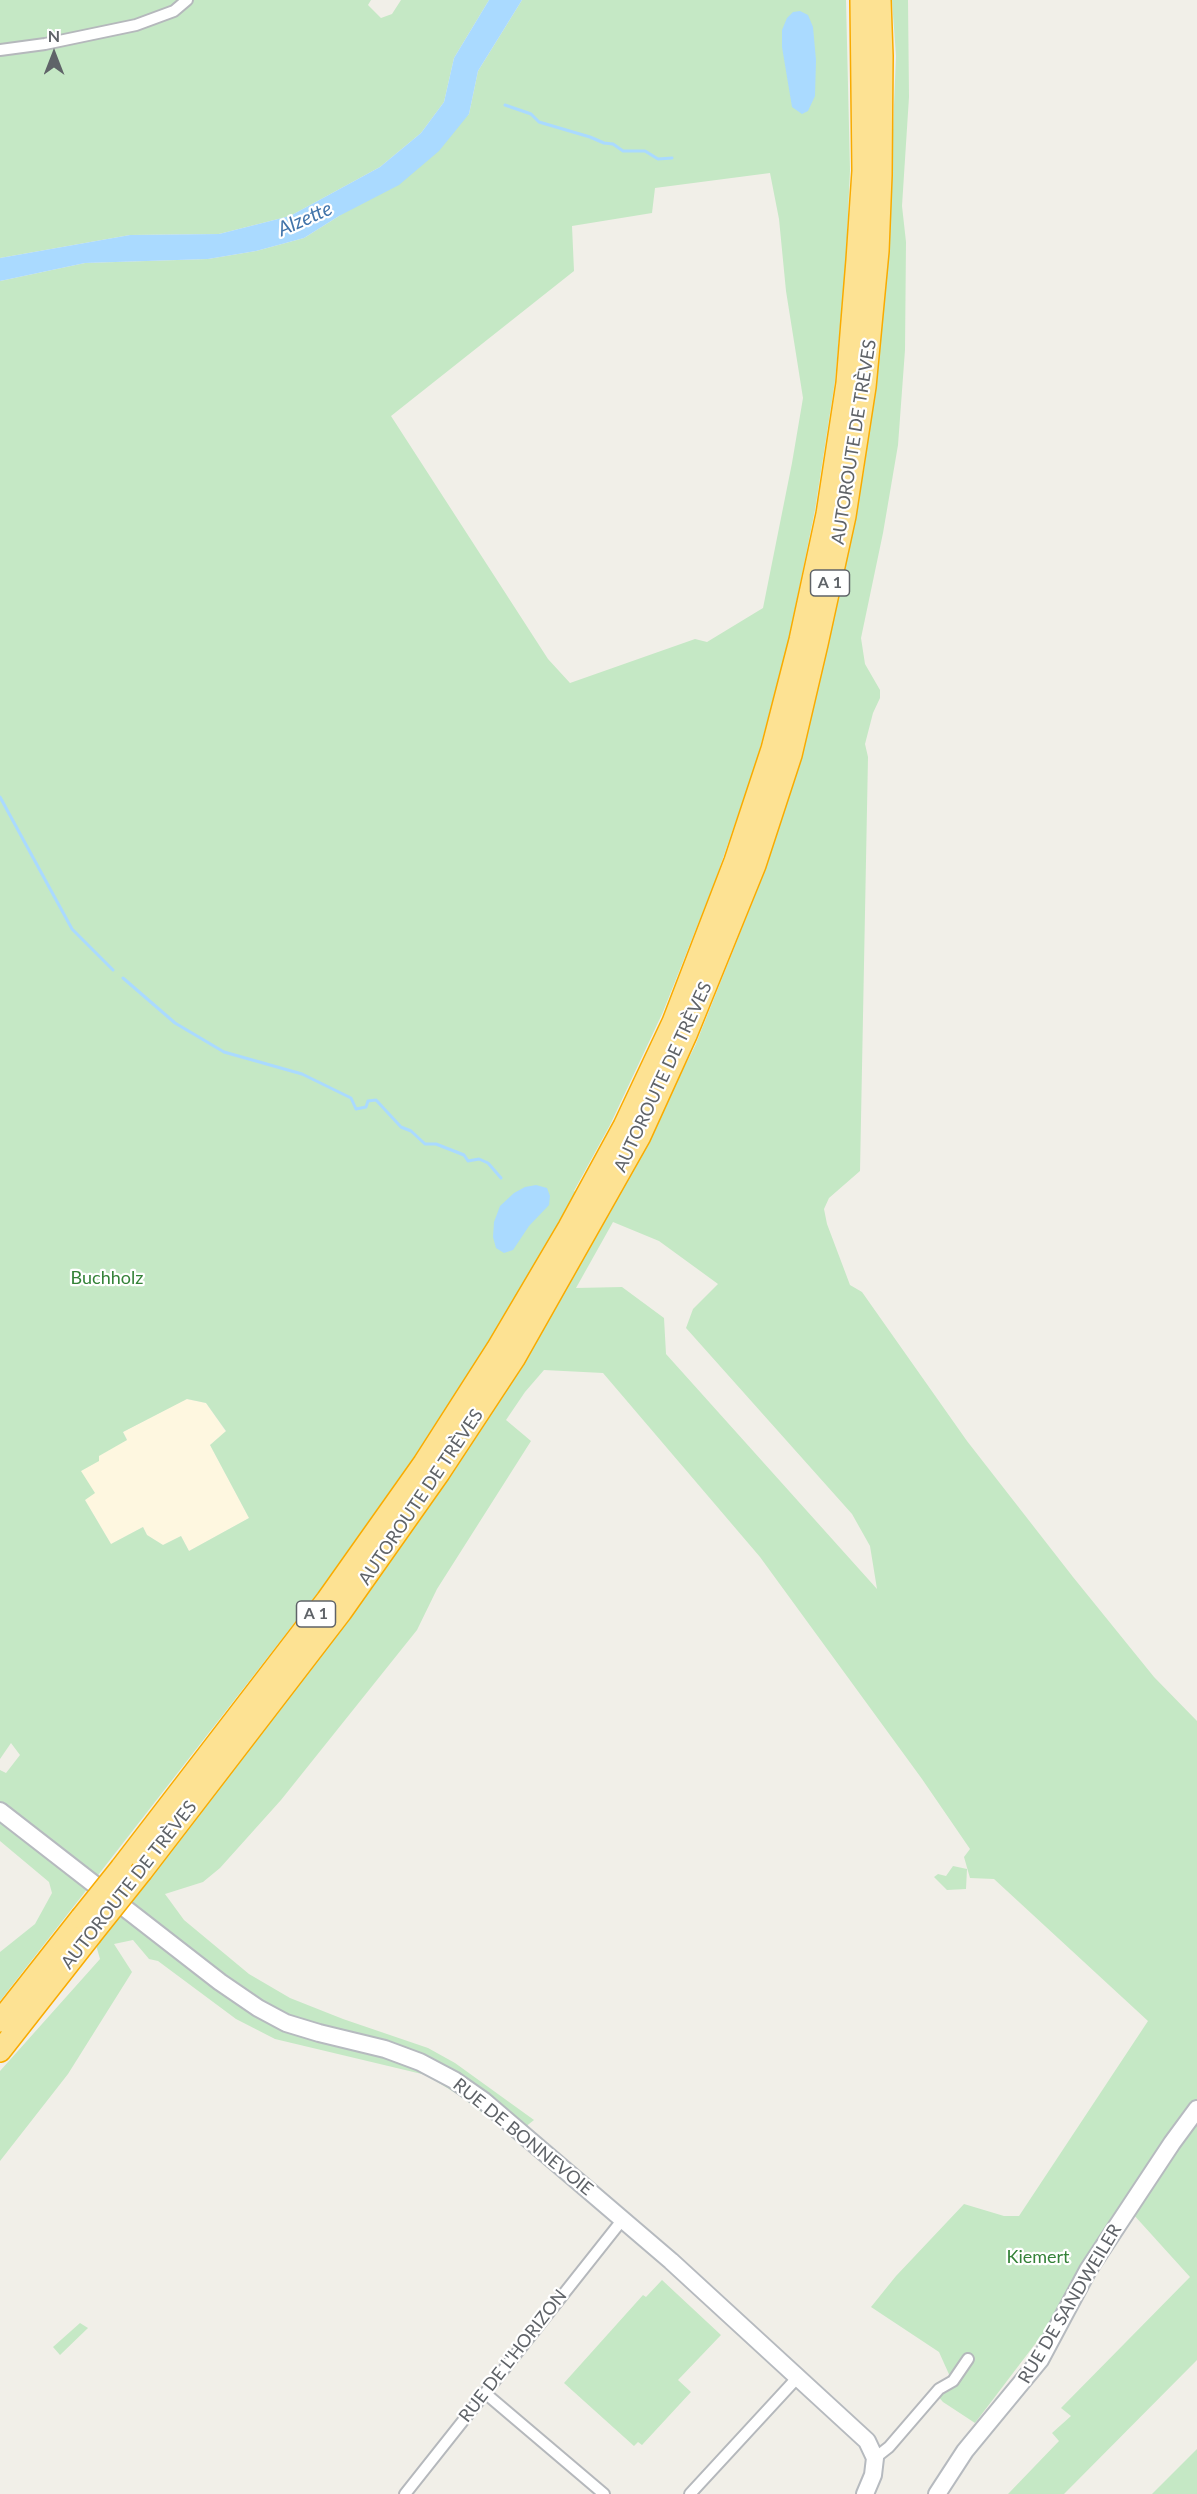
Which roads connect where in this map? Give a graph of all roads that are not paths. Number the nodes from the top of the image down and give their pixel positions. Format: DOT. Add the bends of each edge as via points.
graph roads {
  1 [pos="187,0"];
  2 [pos="861,0"];
  3 [pos="880,0"];
  4 [pos="0,50"];
  5 [pos="632,1131"];
  6 [pos="0,1812"];
  7 [pos="86,1927"];
  8 [pos="0,2021"];
  9 [pos="0,2051"];
  10 [pos="1197,2109"];
  11 [pos="623,2219"];
  12 [pos="968,2359"];
  13 [pos="797,2378"];
  14 [pos="485,2393"];
  15 [pos="875,2458"];
  16 [pos="407,2493"];
  17 [pos="604,2494"];
  18 [pos="690,2494"];
  19 [pos="865,2494"];
  20 [pos="937,2494"];
  1 -- 4 [label="street" via="174,11 136,25"];
  2 -- 5 [label="highway, AUTOROUTE DE TRÈVES / A 1" via="863,171 857,260 847,383 825,525 772,749 735,861"];
  3 -- 5 [label="highway, AUTOROUTE DE TRÈVES / A 1" via="878,251 865,387 845,516 790,754 755,865 686,1035"];
  5 -- 7 [label="highway, AUTOROUTE DE TRÈVES / A 1, bridge" via="439,1473 341,1612"];
  6 -- 11 [label="main road, RUE DE BONNEVOIE" via="258,2008 286,2023 385,2049 454,2080"];
  7 -- 8 [label="highway, AUTOROUTE DE TRÈVES / A 1"];
  7 -- 9 [label="highway, AUTOROUTE DE TRÈVES / A 1"];
  10 -- 20 [label="main road, RUE DE SANDWEILER" via="1089,2270 1040,2360 971,2444"];
  11 -- 13 [label="main road, RUE DE BONNEVOIE"];
  11 -- 14 [label="street, RUE DE L'HORIZON"];
  12 -- 15 [label="street" via="953,2381 939,2389"];
  13 -- 15 [label="main road, RUE DE BONNEVOIE" via="867,2441"];
  13 -- 18 [label="street"];
  14 -- 16 [label="street, RUE DE L'HORIZON"];
  14 -- 17 [label="street"];
  15 -- 19 [label="main road"];
}
